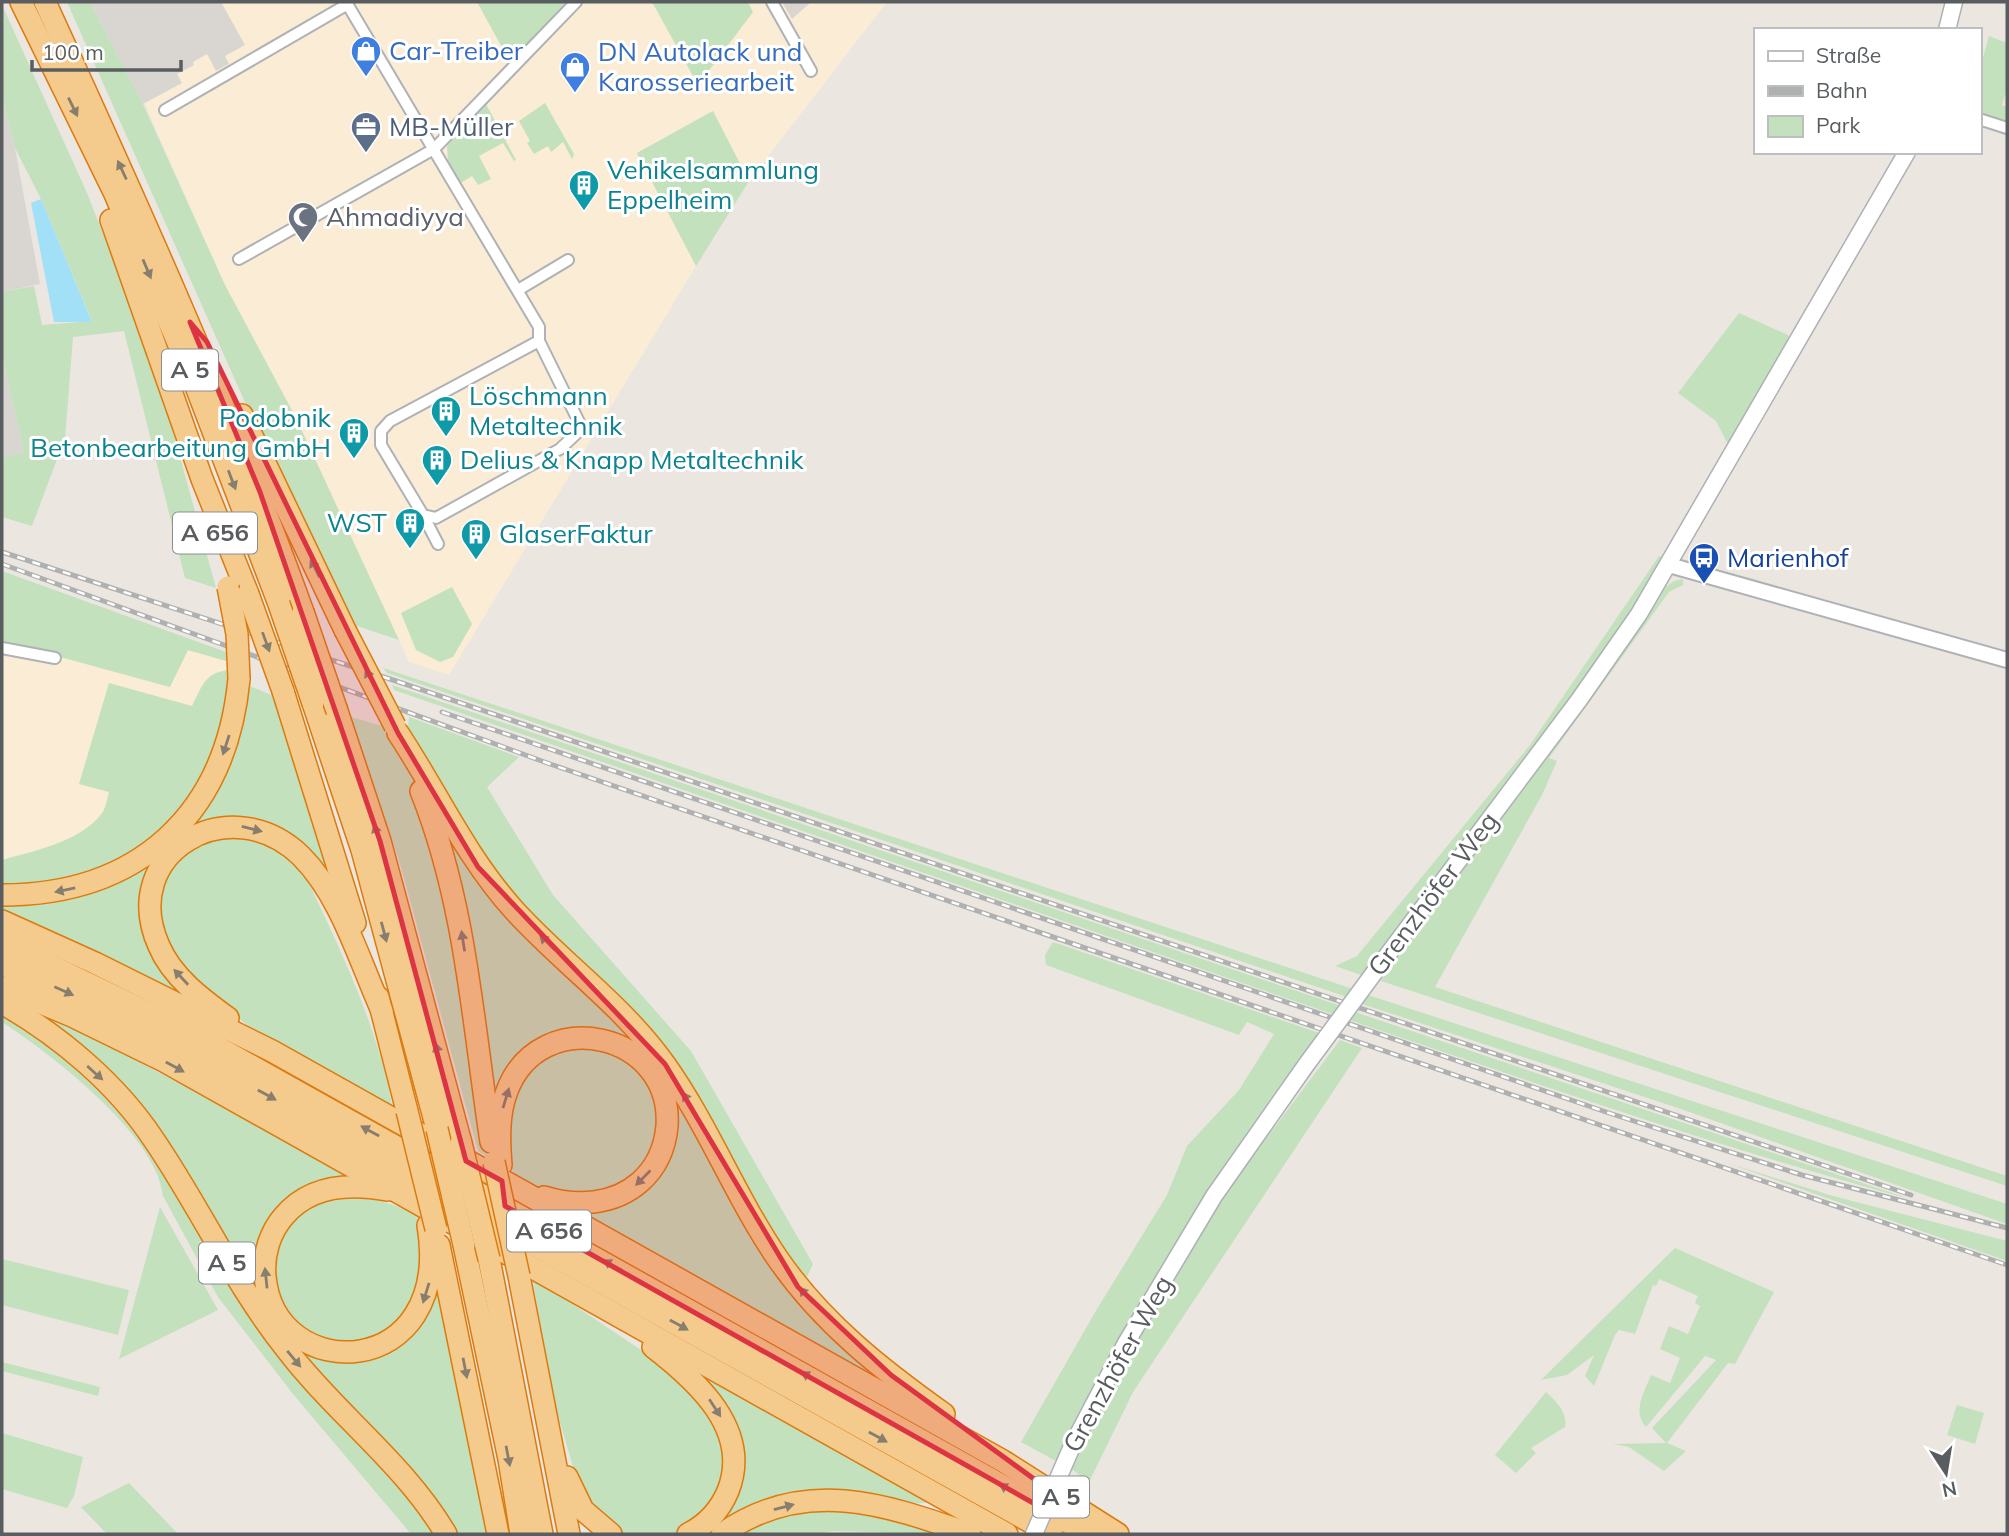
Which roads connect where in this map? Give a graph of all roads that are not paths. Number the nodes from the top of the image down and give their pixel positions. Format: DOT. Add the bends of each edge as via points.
graph roads {
  1 [pos="21,2"];
  2 [pos="45,2"];
  3 [pos="576,2"];
  4 [pos="772,2"];
  5 [pos="1954,2"];
  6 [pos="347,3"];
  7 [pos="1948,28"];
  8 [pos="811,71"];
  9 [pos="165,110"];
  10 [pos="1981,120"];
  11 [pos="2007,128"];
  12 [pos="89,140"];
  13 [pos="434,149"];
  14 [pos="1905,154"];
  15 [pos="239,259"];
  16 [pos="568,260"];
  17 [pos="518,290"];
  18 [pos="190,322"];
  19 [pos="539,341"];
  20 [pos="423,516"];
  21 [pos="438,544"];
  22 [pos="1669,565"];
  23 [pos="238,591"];
  24 [pos="2,648"];
  25 [pos="55,658"];
  26 [pos="2007,660"];
  27 [pos="396,730"];
  28 [pos="2,895"];
  29 [pos="2,921"];
  30 [pos="2,942"];
  31 [pos="2,964"];
  32 [pos="2,987"];
  33 [pos="2,1003"];
  34 [pos="382,1011"];
  35 [pos="272,1051"];
  36 [pos="498,1163"];
  37 [pos="506,1188"];
  38 [pos="418,1198"];
  39 [pos="432,1227"];
  40 [pos="591,1300"];
  41 [pos="546,1412"];
  42 [pos="1003,1461"];
  43 [pos="446,1534"];
  44 [pos="498,1534"];
  45 [pos="521,1534"];
  46 [pos="542,1534"];
  47 [pos="569,1534"];
  48 [pos="611,1534"];
  49 [pos="688,1534"];
  50 [pos="722,1534"];
  51 [pos="970,1534"];
  52 [pos="1007,1534"];
  53 [pos="1034,1534"];
  54 [pos="1052,1534"];
  55 [pos="1089,1534"];
  56 [pos="1118,1534"];
  1 -- 12 [label="highway, A 5, one-way"];
  18 -- 2 [label="highway, A 5, one-way"];
  3 -- 13 [label="street"];
  4 -- 8 [label="street"];
  5 -- 7 [label="main road"];
  6 -- 9 [label="street"];
  6 -- 13 [label="street"];
  10 -- 11 [label="street"];
  12 -- 23 [label="highway, A 656" via="108,209"];
  12 -- 45 [label="highway, A 5, one-way, bridge" via="192,376 279,604 362,850 464,1245"];
  13 -- 15 [label="street"];
  13 -- 17 [label="street"];
  14 -- 22 [label="main road, Grenzhöfer Weg"];
  16 -- 17 [label="street"];
  17 -- 19 [label="street" via="539,327"];
  27 -- 18 [label="highway, A 5, one-way, bridge" via="207,342"];
  46 -- 18 [label="highway, A 5, one-way, bridge" via="489,1259 380,841 260,492"];
  19 -- 20 [label="street" via="390,421 381,431 382,445"];
  19 -- 20 [label="street" via="576,413 578,432 568,443 436,518"];
  20 -- 21 [label="street"];
  22 -- 26 [label="street"];
  22 -- 53 [label="main road, Grenzhöfer Weg, bridge" via="1579,701 1306,1065 1214,1196 1126,1343 1073,1444"];
  23 -- 28 [label="highway, A 656, one-way, bridge" via="239,679 233,723 208,787 191,813 155,849 91,884 33,895"];
  23 -- 34 [label="highway, one-way, bridge" via="283,691"];
  24 -- 25 [label="street"];
  36 -- 27 [label="highway, A 5, one-way" via="454,894 438,833"];
  42 -- 27 [label="highway, A 5, one-way" via="860,1349 798,1287 665,1065 626,1018 515,911 478,867"];
  29 -- 35 [label="highway"];
  55 -- 30 [label="highway, A 656, one-way" via="205,1040"];
  31 -- 54 [label="highway, A 656, one-way" via="174,1044"];
  32 -- 38 [label="highway, one-way" via="164,1061"];
  33 -- 43 [label="highway, A 5, one-way" via="57,1040 129,1107 153,1138 261,1317 293,1359 391,1463"];
  35 -- 34 [label="highway, one-way" via="190,987 166,959 154,934 150,905 156,879 169,856 199,833 224,826 250,827 300,855 320,877 338,910"];
  34 -- 38 [label="highway, bridge" via="407,1111"];
  35 -- 37 [label="highway"];
  36 -- 37 [label="highway, A 656, bridge"];
  36 -- 37 [label="highway, A 656, one-way" via="507,1090 524,1064 550,1045 577,1038 607,1040 640,1059 659,1084 667,1109 663,1149 649,1173 628,1191 602,1201 568,1203"];
  37 -- 41 [label="highway, bridge"];
  37 -- 42 [label="highway"];
  38 -- 39 [label="highway, bridge"];
  39 -- 38 [label="highway, one-way" via="426,1295 408,1326 389,1341 366,1350 330,1350 307,1342 280,1317 266,1284 265,1260 271,1236 293,1207 313,1194 337,1187 374,1188"];
  38 -- 40 [label="highway"];
  39 -- 44 [label="highway, one-way"];
  40 -- 49 [label="highway, one-way" via="603,1314 683,1370 708,1396 730,1435 733,1471 726,1495 712,1516"];
  40 -- 52 [label="highway"];
  41 -- 47 [label="highway"];
  41 -- 48 [label="highway" via="576,1499 591,1519"];
  42 -- 56 [label="highway, A 5"];
  50 -- 51 [label="highway, one-way" via="758,1514 822,1500 894,1507"];
}
